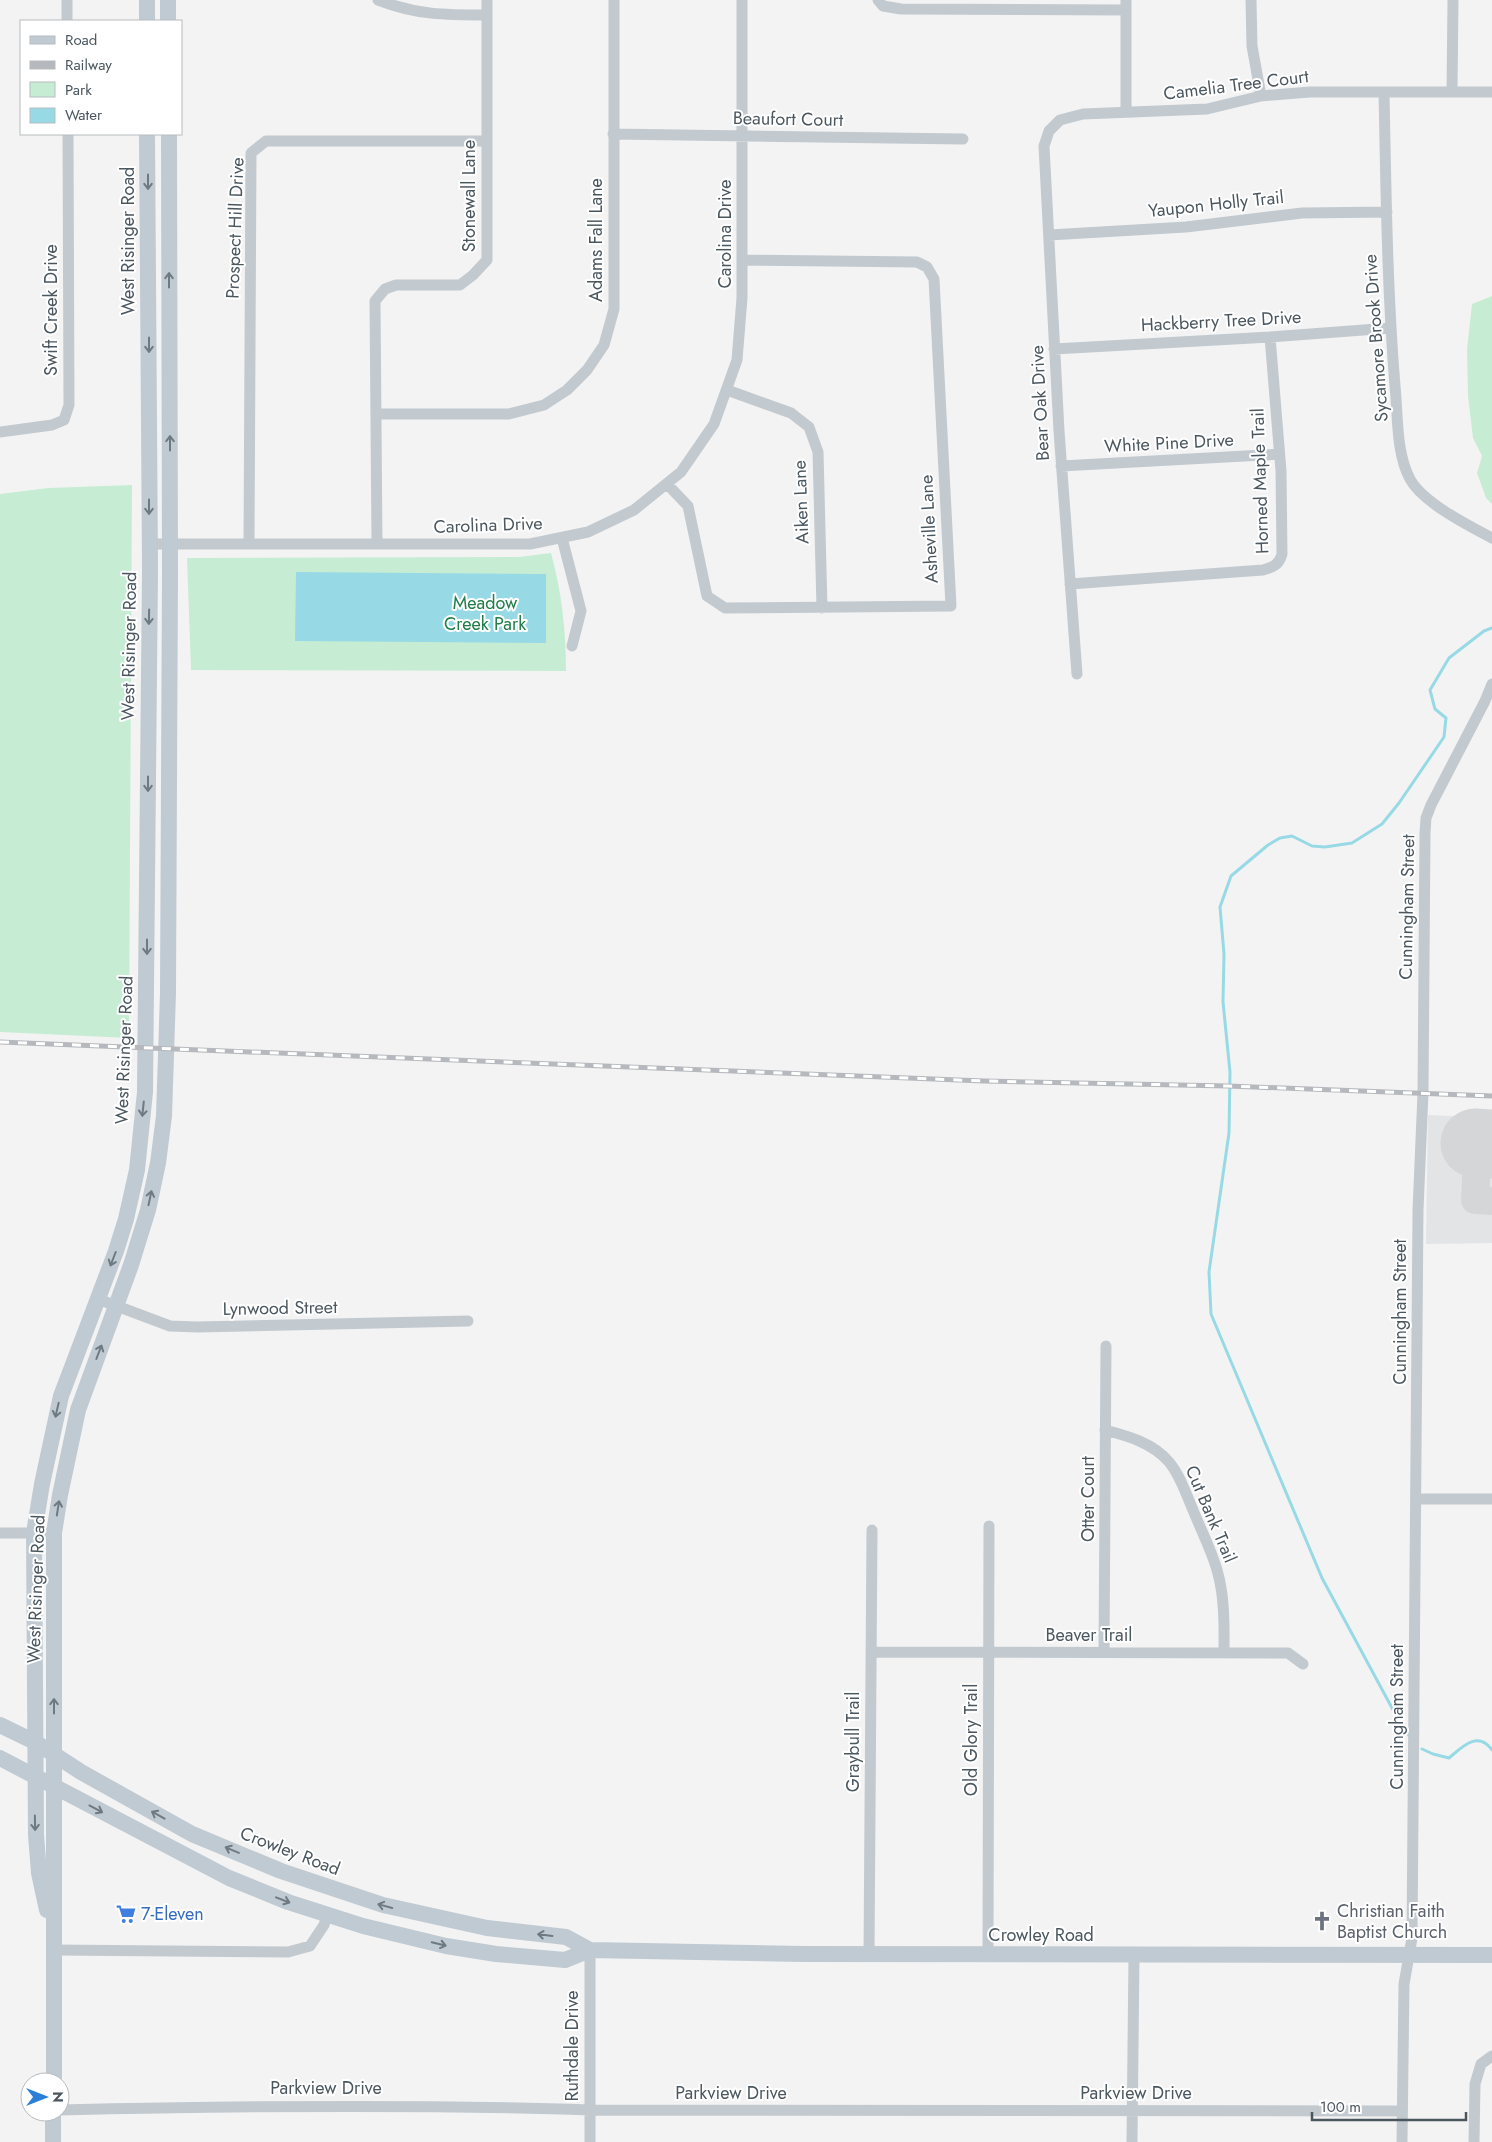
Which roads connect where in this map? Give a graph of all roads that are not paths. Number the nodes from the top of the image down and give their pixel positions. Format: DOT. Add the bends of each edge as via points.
graph roads {
  1 [pos="67,0"];
  2 [pos="147,0"];
  3 [pos="168,0"];
  4 [pos="378,0"];
  5 [pos="487,0"];
  6 [pos="614,0"];
  7 [pos="742,0"];
  8 [pos="878,0"];
  9 [pos="1251,0"];
  10 [pos="1453,0"];
  11 [pos="1000,4"];
  12 [pos="1126,5"];
  13 [pos="487,15"];
  14 [pos="67,20"];
  15 [pos="147,20"];
  16 [pos="168,20"];
  17 [pos="1452,91"];
  18 [pos="1384,92"];
  19 [pos="1492,92"];
  20 [pos="1260,96"];
  21 [pos="1126,112"];
  22 [pos="1049,131"];
  23 [pos="613,134"];
  24 [pos="68,135"];
  25 [pos="148,135"];
  26 [pos="168,135"];
  27 [pos="742,136"];
  28 [pos="963,139"];
  29 [pos="487,142"];
  30 [pos="1387,212"];
  31 [pos="1048,235"];
  32 [pos="742,260"];
  33 [pos="1390,328"];
  34 [pos="1270,337"];
  35 [pos="1054,348"];
  36 [pos="727,390"];
  37 [pos="376,414"];
  38 [pos="0,432"];
  39 [pos="1279,454"];
  40 [pos="1061,466"];
  41 [pos="667,484"];
  42 [pos="562,538"];
  43 [pos="1491,538"];
  44 [pos="249,543"];
  45 [pos="150,544"];
  46 [pos="170,544"];
  47 [pos="377,544"];
  48 [pos="1070,584"];
  49 [pos="822,608"];
  50 [pos="572,646"];
  51 [pos="148,666"];
  52 [pos="1077,674"];
  53 [pos="1492,684"];
  54 [pos="169,764"];
  55 [pos="98,1299"];
  56 [pos="116,1306"];
  57 [pos="468,1321"];
  58 [pos="1106,1346"];
  59 [pos="1106,1430"];
  60 [pos="1416,1499"];
  61 [pos="1492,1499"];
  62 [pos="989,1526"];
  63 [pos="872,1530"];
  64 [pos="0,1533"];
  65 [pos="34,1534"];
  66 [pos="54,1534"];
  67 [pos="871,1652"];
  68 [pos="989,1652"];
  69 [pos="1104,1652"];
  70 [pos="1224,1653"];
  71 [pos="1303,1664"];
  72 [pos="0,1724"];
  73 [pos="35,1742"];
  74 [pos="54,1754"];
  75 [pos="0,1758"];
  76 [pos="34,1774"];
  77 [pos="53,1785"];
  78 [pos="327,1915"];
  79 [pos="55,1950"];
  80 [pos="590,1950"];
  81 [pos="869,1954"];
  82 [pos="988,1955"];
  83 [pos="1134,1955"];
  84 [pos="1410,1955"];
  85 [pos="1492,1955"];
  86 [pos="1492,2056"];
  87 [pos="54,2072"];
  88 [pos="70,2110"];
  89 [pos="590,2110"];
  90 [pos="1132,2110"];
  91 [pos="1402,2110"];
  92 [pos="53,2122"];
  93 [pos="53,2142"];
  94 [pos="590,2142"];
  95 [pos="1132,2142"];
  96 [pos="1402,2142"];
  97 [pos="1474,2142"];
  1 -- 14 [label="street"];
  2 -- 15 [label="main road"];
  3 -- 16 [label="main road"];
  4 -- 13 [label="street" via="402,9 436,15"];
  5 -- 13 [label="street, Stonewall Lane"];
  6 -- 23 [label="street, Adams Fall Lane"];
  7 -- 27 [label="street, Carolina Drive"];
  8 -- 11 [label="street" via="890,8"];
  9 -- 20 [label="street" via="1252,46"];
  10 -- 17 [label="street"];
  11 -- 12 [label="street"];
  12 -- 21 [label="street"];
  13 -- 29 [label="street, Stonewall Lane"];
  17 -- 18 [label="street, Camelia Tree Court"];
  17 -- 19 [label="street, Camelia Tree Court"];
  18 -- 20 [label="street, Camelia Tree Court"];
  18 -- 30 [label="street, Sycamore Brook Drive"];
  20 -- 21 [label="street, Camelia Tree Court" via="1208,109"];
  21 -- 22 [label="street, Camelia Tree Court" via="1083,114 1060,120"];
  22 -- 31 [label="street, Bear Oak Drive" via="1044,146"];
  23 -- 27 [label="street, Beaufort Court"];
  23 -- 37 [label="street, Adams Fall Lane" via="614,309 604,345 587,370 567,390 544,405 509,414"];
  24 -- 38 [label="street, Swift Creek Drive" via="69,404 64,420 52,425"];
  25 -- 45 [label="main road, West Risinger Road, one-way"];
  46 -- 26 [label="main road, West Risinger Road, one-way"];
  27 -- 28 [label="street, Beaufort Court"];
  27 -- 32 [label="street, Carolina Drive"];
  29 -- 37 [label="street, Stonewall Lane" via="487,260 460,285 396,285 385,289 375,301"];
  29 -- 44 [label="street, Prospect Hill Drive" via="266,141 251,153"];
  30 -- 31 [label="street, Yaupon Holly Trail" via="1302,213 1186,227"];
  30 -- 33 [label="street, Sycamore Brook Drive"];
  31 -- 35 [label="street, Bear Oak Drive"];
  32 -- 36 [label="street, Carolina Drive" via="737,360"];
  32 -- 49 [label="street, Asheville Lane" via="917,262 927,267 934,279 951,606"];
  33 -- 34 [label="street, Hackberry Tree Drive"];
  33 -- 43 [label="street, Sycamore Brook Drive" via="1401,450 1410,480 1424,496 1447,513"];
  34 -- 35 [label="street, Hackberry Tree Drive"];
  34 -- 39 [label="street, Horned Maple Trail"];
  35 -- 40 [label="street, Bear Oak Drive"];
  36 -- 41 [label="street, Carolina Drive" via="714,424 681,472"];
  36 -- 49 [label="street, Aiken Lane" via="791,413 809,427 818,452"];
  37 -- 47 [label="street, Stonewall Lane"];
  39 -- 40 [label="street, White Pine Drive"];
  39 -- 48 [label="street, Horned Maple Trail" via="1282,554 1274,567"];
  40 -- 48 [label="street, Bear Oak Drive"];
  41 -- 42 [label="street, Carolina Drive" via="634,510 588,532"];
  41 -- 49 [label="street, Asheville Lane" via="688,506 708,596 725,608"];
  42 -- 47 [label="street, Carolina Drive" via="530,544"];
  42 -- 50 [label="street" via="581,611"];
  44 -- 46 [label="street, Carolina Drive"];
  44 -- 47 [label="street, Carolina Drive"];
  45 -- 46 [label="street, Carolina Drive"];
  45 -- 51 [label="main road, West Risinger Road, one-way"];
  46 -- 54 [label="main road, West Risinger Road"];
  48 -- 52 [label="street, Bear Oak Drive"];
  51 -- 54 [label="main road" via="153,679 154,754"];
  51 -- 55 [label="main road, West Risinger Road, one-way" via="145,1092 137,1170 116,1251"];
  53 -- 60 [label="street, Cunningham Street" via="1426,818"];
  56 -- 54 [label="main road, West Risinger Road, one-way" via="148,1210 164,1116"];
  55 -- 56 [label="street, Lynwood Street"];
  55 -- 65 [label="main road, West Risinger Road, one-way" via="61,1396"];
  56 -- 57 [label="street, Lynwood Street" via="170,1326 197,1328"];
  66 -- 56 [label="main road, West Risinger Road, one-way" via="78,1410"];
  58 -- 59 [label="street, Otter Court"];
  59 -- 69 [label="street, Otter Court"];
  59 -- 70 [label="street, Cut Bank Trail" via="1132,1437 1151,1448 1169,1462 1179,1478 1221,1586 1225,1613"];
  60 -- 61 [label="street"];
  60 -- 84 [label="street, Cunningham Street"];
  62 -- 68 [label="street, Old Glory Trail"];
  63 -- 67 [label="street, Graybull Trail"];
  64 -- 65 [label="street"];
  65 -- 66 [label="street"];
  65 -- 73 [label="main road, West Risinger Road"];
  74 -- 66 [label="main road, West Risinger Road, one-way"];
  67 -- 68 [label="street, Beaver Trail"];
  67 -- 81 [label="street, Graybull Trail"];
  68 -- 69 [label="street, Beaver Trail"];
  68 -- 82 [label="street, Old Glory Trail"];
  69 -- 70 [label="street, Beaver Trail"];
  70 -- 71 [label="street, Beaver Trail" via="1288,1653"];
  72 -- 73 [label="main road, Crowley Road"];
  73 -- 74 [label="main road, Crowley Road"];
  73 -- 76 [label="main road, West Risinger Road"];
  74 -- 77 [label="main road, West Risinger Road"];
  80 -- 74 [label="main road, Crowley Road, one-way" via="566,1937 487,1928 383,1905 281,1871 192,1834"];
  75 -- 76 [label="main road, Crowley Road"];
  76 -- 77 [label="main road, Crowley Road"];
  76 -- 79 [label="main road, West Risinger Road, one-way" via="40,1873"];
  77 -- 78 [label="main road, Crowley Road, one-way" via="229,1878"];
  77 -- 79 [label="main road, West Risinger Road"];
  78 -- 79 [label="street" via="310,1946 288,1952"];
  78 -- 80 [label="main road, Crowley Road, one-way" via="418,1939 496,1954 564,1960"];
  79 -- 87 [label="main road, West Risinger Road"];
  80 -- 81 [label="main road, Crowley Road"];
  80 -- 89 [label="street, Ruthdale Drive"];
  81 -- 82 [label="main road, Crowley Road"];
  82 -- 83 [label="main road, Crowley Road"];
  83 -- 84 [label="main road, Crowley Road"];
  83 -- 90 [label="street"];
  84 -- 85 [label="main road, Crowley Road"];
  84 -- 91 [label="street, Cunningham Street" via="1404,1984"];
  86 -- 97 [label="street" via="1481,2064 1475,2084"];
  88 -- 89 [label="street, Parkview Drive" via="458,2106"];
  89 -- 90 [label="street, Parkview Drive"];
  89 -- 94 [label="street, Ruthdale Drive"];
  90 -- 91 [label="street, Parkview Drive"];
  90 -- 95 [label="street"];
  91 -- 96 [label="street, Cunningham Street"];
  92 -- 93 [label="main road"];
}
